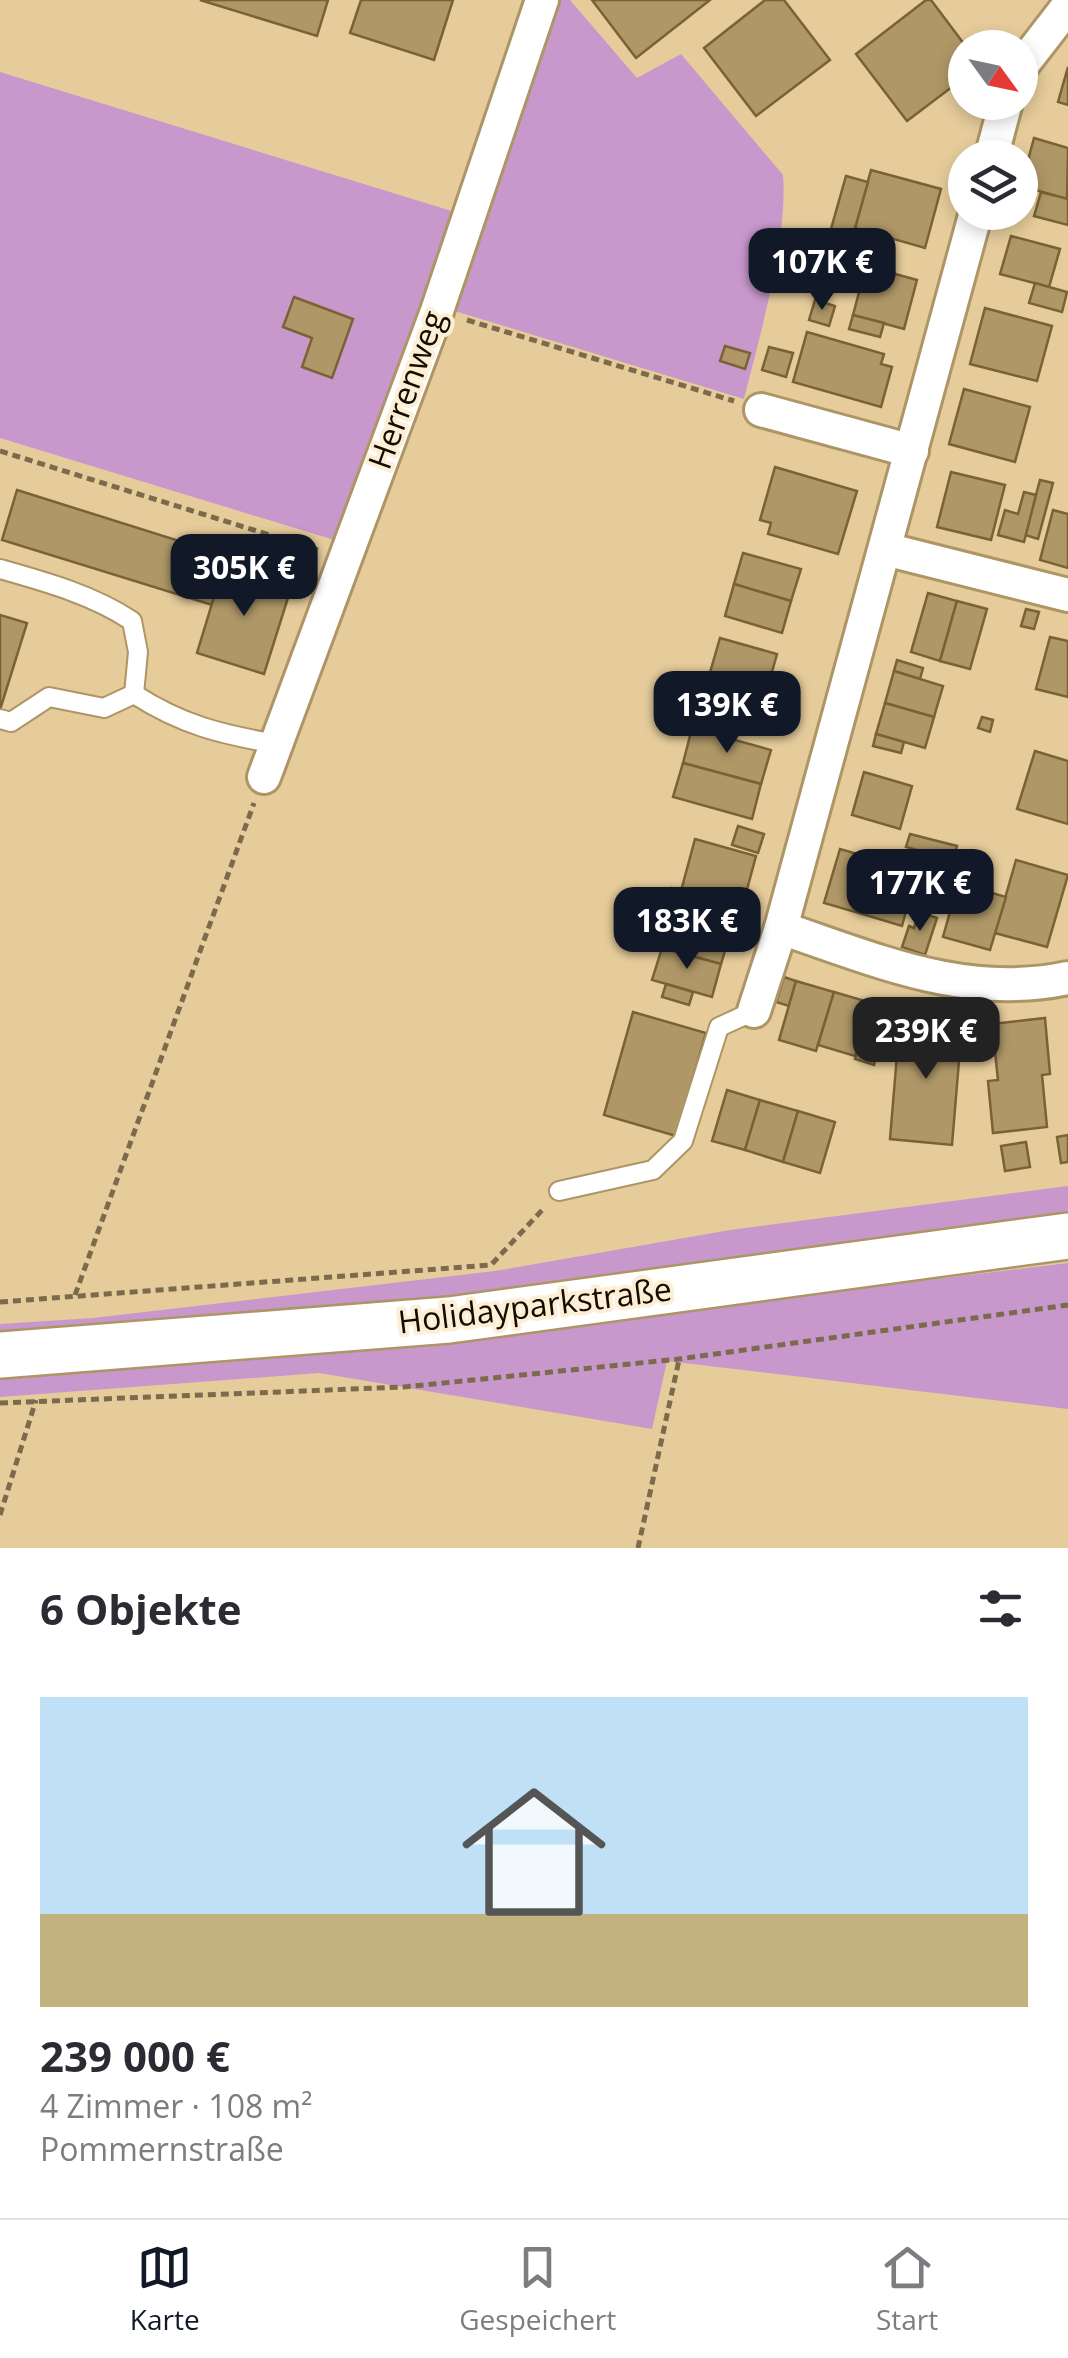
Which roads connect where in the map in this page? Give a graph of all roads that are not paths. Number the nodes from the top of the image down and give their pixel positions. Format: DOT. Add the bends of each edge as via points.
graph roads {
  1 [pos="542,0"];
  2 [pos="1068,6"];
  3 [pos="1038,45"];
  4 [pos="971,230"];
  5 [pos="761,410"];
  6 [pos="912,450"];
  7 [pos="885,549"];
  8 [pos="0,569"];
  9 [pos="1068,596"];
  10 [pos="134,694"];
  11 [pos="0,719"];
  12 [pos="276,744"];
  13 [pos="264,777"];
  14 [pos="781,928"];
  15 [pos="1068,978"];
  16 [pos="754,1011"];
  17 [pos="559,1191"];
  18 [pos="1068,1236"];
  19 [pos="0,1355"];
  1 -- 12 [label="street, Herrenweg"];
  2 -- 3 [label="street"];
  4 -- 6 [label="street"];
  5 -- 6 [label="street"];
  6 -- 7 [label="street"];
  7 -- 9 [label="street"];
  7 -- 14 [label="street"];
  8 -- 10 [label="lane" via="112,607 132,621 138,652"];
  10 -- 11 [label="lane" via="104,708 48,697 11,722"];
  10 -- 12 [label="lane" via="169,716"];
  12 -- 13 [label="street, Herrenweg"];
  14 -- 15 [label="street" via="958,983 1001,987"];
  14 -- 16 [label="street"];
  16 -- 17 [label="lane" via="719,1027 683,1142 653,1170"];
  18 -- 19 [label="main road, Holidayparkstraße" via="449,1320"];
}
